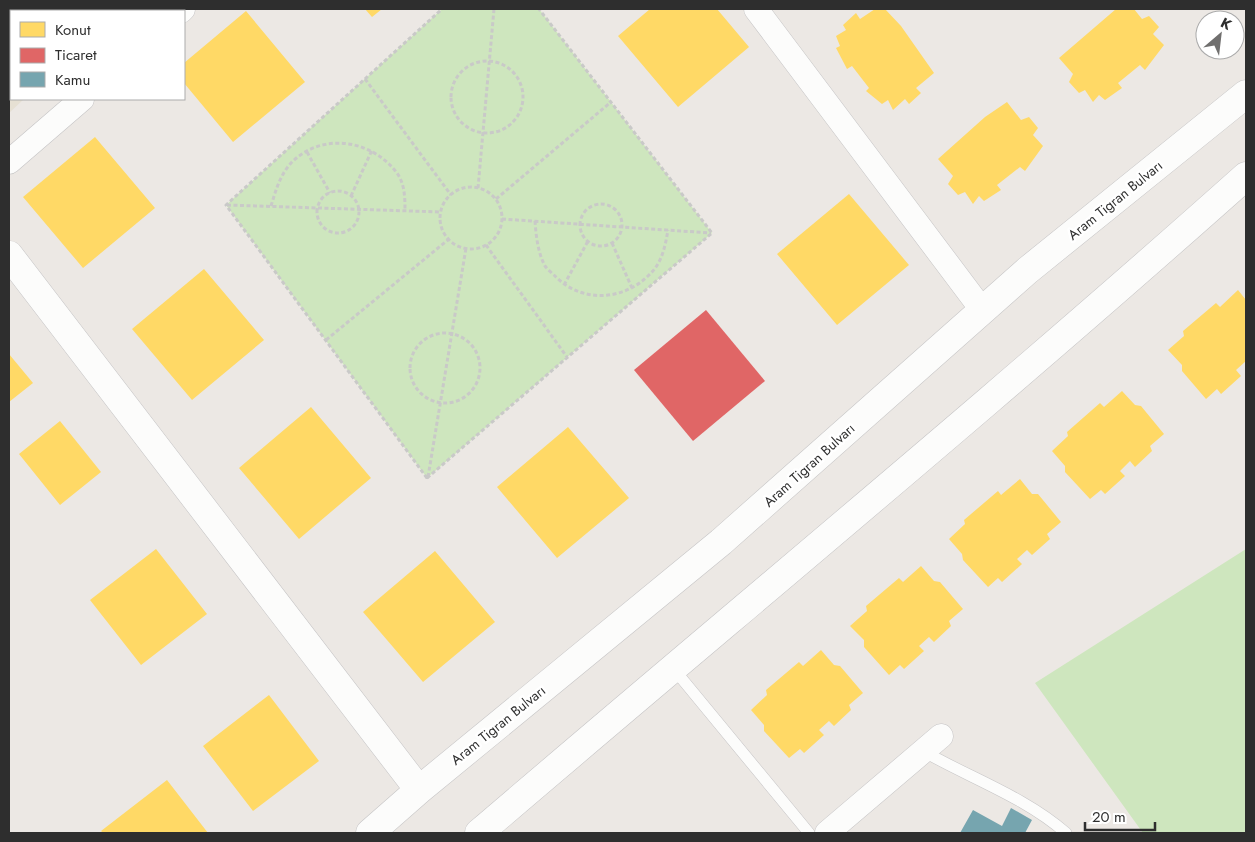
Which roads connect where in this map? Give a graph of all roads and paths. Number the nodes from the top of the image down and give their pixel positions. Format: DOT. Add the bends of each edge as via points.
graph roads {
  1 [pos="442,9"];
  2 [pos="494,9"];
  3 [pos="538,9"];
  4 [pos="756,9"];
  5 [pos="490,61"];
  6 [pos="365,79"];
  7 [pos="1246,94"];
  8 [pos="81,100"];
  9 [pos="611,102"];
  10 [pos="483,133"];
  11 [pos="372,150"];
  12 [pos="307,152"];
  13 [pos="9,162"];
  14 [pos="1246,176"];
  15 [pos="478,188"];
  16 [pos="330,193"];
  17 [pos="451,195"];
  18 [pos="351,196"];
  19 [pos="496,199"];
  20 [pos="226,205"];
  21 [pos="271,206"];
  22 [pos="318,208"];
  23 [pos="359,209"];
  24 [pos="405,211"];
  25 [pos="441,212"];
  26 [pos="502,219"];
  27 [pos="535,222"];
  28 [pos="580,224"];
  29 [pos="622,227"];
  30 [pos="668,230"];
  31 [pos="712,233"];
  32 [pos="449,239"];
  33 [pos="588,241"];
  34 [pos="612,243"];
  35 [pos="486,245"];
  36 [pos="466,248"];
  37 [pos="9,255"];
  38 [pos="564,285"];
  39 [pos="632,288"];
  40 [pos="982,311"];
  41 [pos="451,333"];
  42 [pos="326,340"];
  43 [pos="568,357"];
  44 [pos="440,403"];
  45 [pos="428,478"];
  46 [pos="673,668"];
  47 [pos="941,736"];
  48 [pos="923,751"];
  49 [pos="419,790"];
  50 [pos="370,833"];
  51 [pos="479,833"];
  52 [pos="809,833"];
  53 [pos="827,833"];
  54 [pos="1066,833"];
  1 -- 6 [label="path"];
  2 -- 5 [label="path"];
  3 -- 9 [label="path"];
  4 -- 40 [label="street"];
  5 -- 10 [label="path"];
  5 -- 10 [label="path" via="477,62 466,68 452,87 454,112 461,122"];
  5 -- 10 [label="path" via="511,70 520,84 523,100 514,121 500,130"];
  6 -- 17 [label="path"];
  6 -- 20 [label="path"];
  7 -- 40 [label="main road, Aram Tigran Bulvarı"];
  8 -- 13 [label="street"];
  9 -- 19 [label="path"];
  9 -- 31 [label="path"];
  10 -- 15 [label="path"];
  11 -- 12 [label="path" via="345,142 317,145"];
  11 -- 18 [label="path"];
  11 -- 24 [label="path" via="398,174 405,195"];
  12 -- 16 [label="path"];
  12 -- 21 [label="path" via="292,162 278,182"];
  14 -- 46 [label="main road" via="1078,326"];
  15 -- 17 [label="path" via="459,190"];
  15 -- 19 [label="path"];
  16 -- 18 [label="path" via="341,192"];
  16 -- 22 [label="path"];
  17 -- 25 [label="path"];
  18 -- 23 [label="path"];
  19 -- 26 [label="path"];
  20 -- 21 [label="path"];
  20 -- 42 [label="path"];
  21 -- 22 [label="path"];
  22 -- 23 [label="path"];
  22 -- 23 [label="path" via="320,222 330,231 338,232 345,232 356,223"];
  23 -- 24 [label="path"];
  24 -- 25 [label="path"];
  25 -- 32 [label="path" via="443,231"];
  26 -- 27 [label="path"];
  26 -- 35 [label="path" via="500,230"];
  27 -- 28 [label="path"];
  27 -- 38 [label="path" via="537,242 546,267"];
  28 -- 29 [label="path"];
  28 -- 29 [label="path" via="590,208 602,204 615,209 622,220"];
  28 -- 33 [label="path" via="583,237"];
  29 -- 30 [label="path"];
  29 -- 34 [label="path"];
  30 -- 31 [label="path"];
  30 -- 39 [label="path" via="663,255 650,275"];
  31 -- 43 [label="path"];
  32 -- 36 [label="path"];
  32 -- 42 [label="path"];
  33 -- 34 [label="path" via="600,246"];
  33 -- 38 [label="path"];
  34 -- 39 [label="path"];
  35 -- 36 [label="path"];
  35 -- 43 [label="path"];
  36 -- 41 [label="path"];
  37 -- 49 [label="main road"];
  38 -- 39 [label="path" via="589,296 612,296"];
  40 -- 49 [label="main road, Aram Tigran Bulvarı" via="721,542"];
  41 -- 44 [label="path"];
  41 -- 44 [label="path" via="472,345 481,368 473,391 452,403"];
  41 -- 44 [label="path" via="440,333 420,342 410,362 411,379 420,394"];
  42 -- 45 [label="path"];
  43 -- 45 [label="path"];
  44 -- 45 [label="path"];
  46 -- 51 [label="main road"];
  46 -- 52 [label="lane"];
  47 -- 48 [label="street"];
  48 -- 53 [label="street"];
  48 -- 54 [label="lane" via="1007,794"];
  49 -- 50 [label="main road, Aram Tigran Bulvarı"];
}
